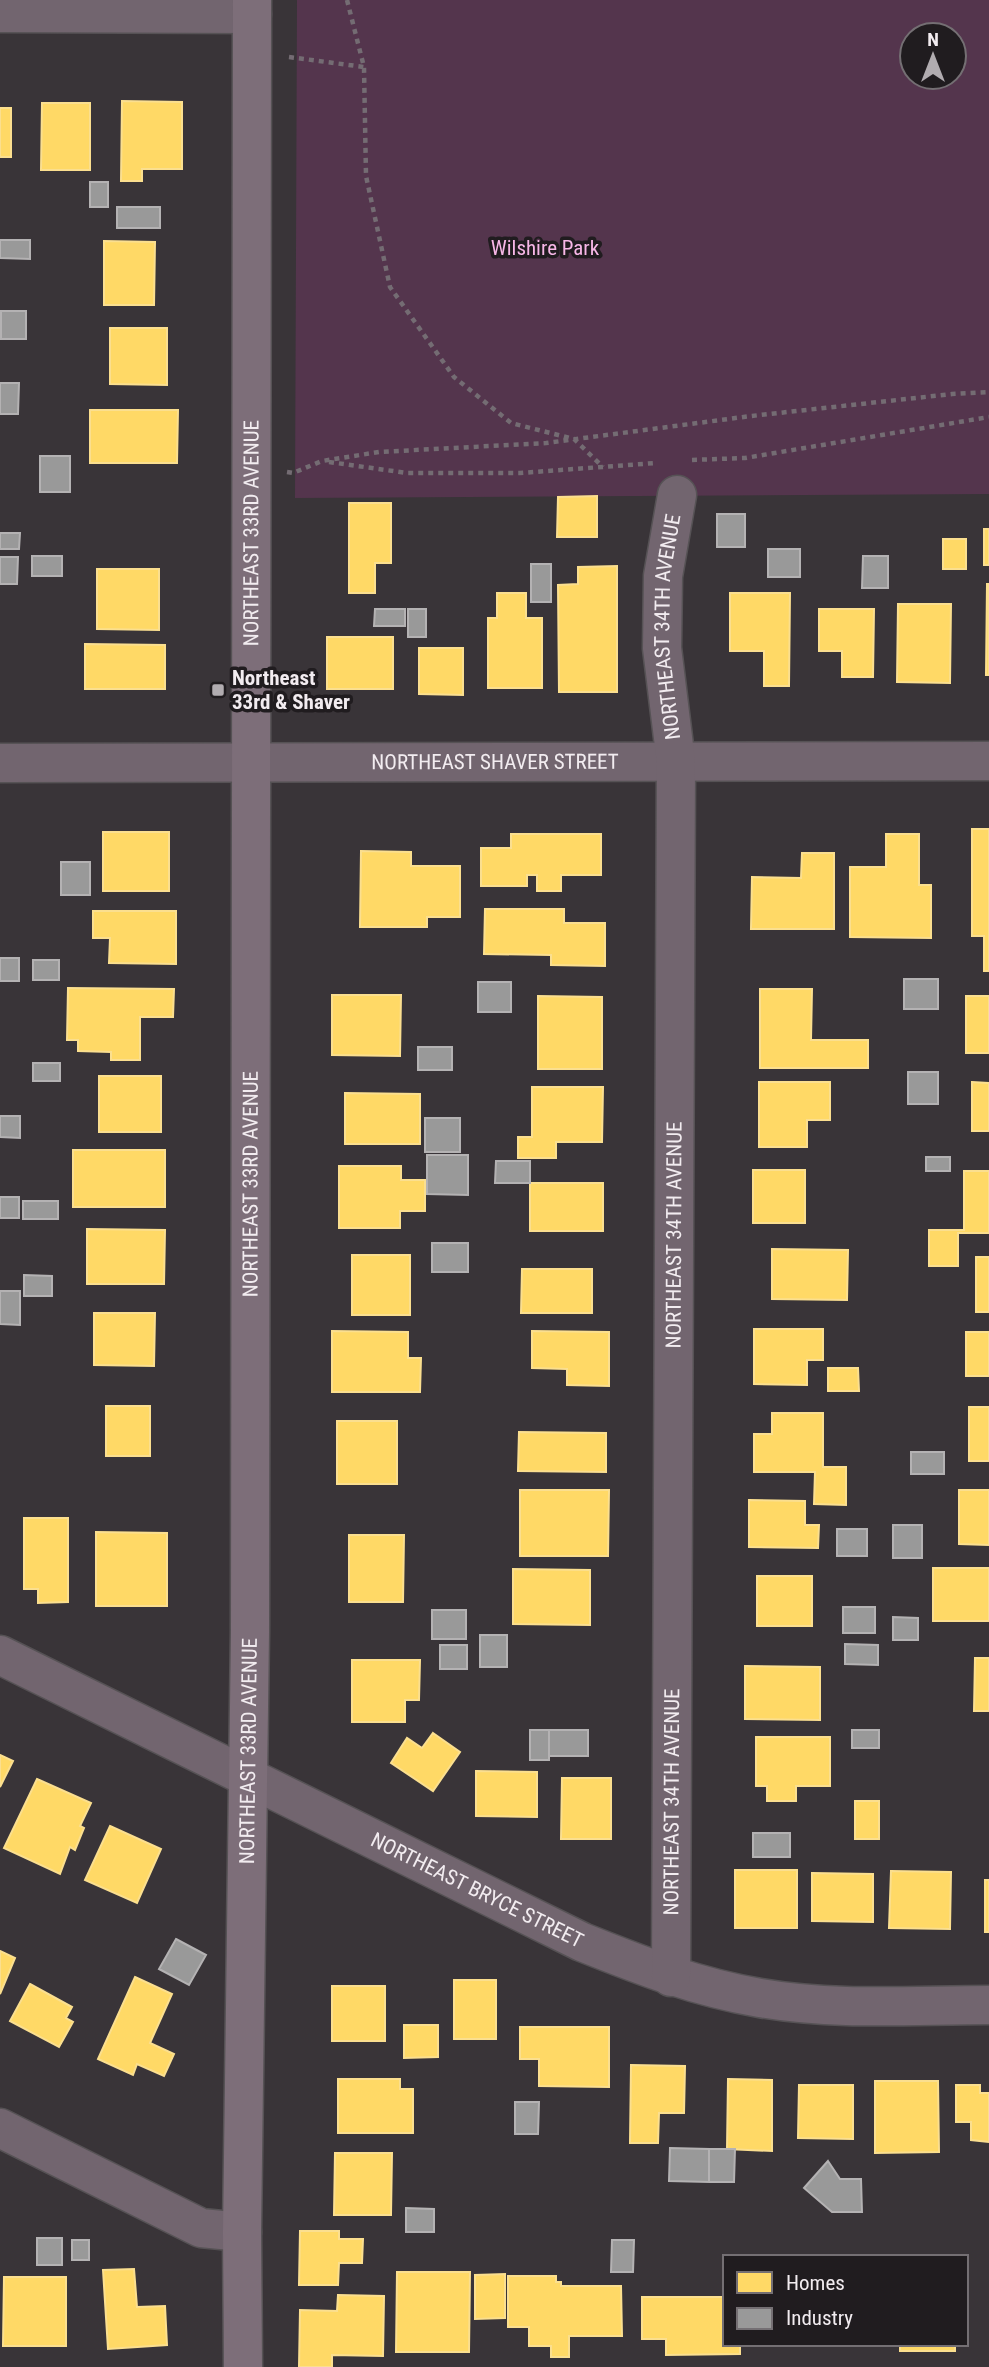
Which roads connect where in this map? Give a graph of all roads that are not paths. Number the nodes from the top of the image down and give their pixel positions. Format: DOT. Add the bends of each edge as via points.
graph roads {
  1 [pos="252,7"];
  2 [pos="0,13"];
  3 [pos="671,479"];
  4 [pos="989,761"];
  5 [pos="676,762"];
  6 [pos="0,763"];
  7 [pos="251,764"];
  8 [pos="0,1655"];
  9 [pos="248,1779"];
  10 [pos="671,1977"];
  11 [pos="989,2005"];
  12 [pos="0,2128"];
  13 [pos="242,2232"];
  14 [pos="243,2367"];
  1 -- 2 [label="street"];
  1 -- 7 [label="main road, NORTHEAST 33RD AVENUE"];
  3 -- 5 [label="street, NORTHEAST 34TH AVENUE" via="662,624"];
  4 -- 5 [label="street, NORTHEAST SHAVER STREET"];
  5 -- 7 [label="street, NORTHEAST SHAVER STREET"];
  5 -- 10 [label="street, NORTHEAST 34TH AVENUE"];
  6 -- 7 [label="street, NORTHEAST SHAVER STREET"];
  7 -- 9 [label="main road, NORTHEAST 33RD AVENUE"];
  8 -- 9 [label="street, NORTHEAST BRYCE STREET"];
  9 -- 10 [label="street, NORTHEAST BRYCE STREET" via="582,1942"];
  9 -- 13 [label="main road, NORTHEAST 33RD AVENUE"];
  10 -- 11 [label="street, NORTHEAST BRYCE STREET" via="750,1996 806,2003"];
  12 -- 13 [label="street" via="201,2228"];
  13 -- 14 [label="main road, NORTHEAST 33RD AVENUE"];
}
